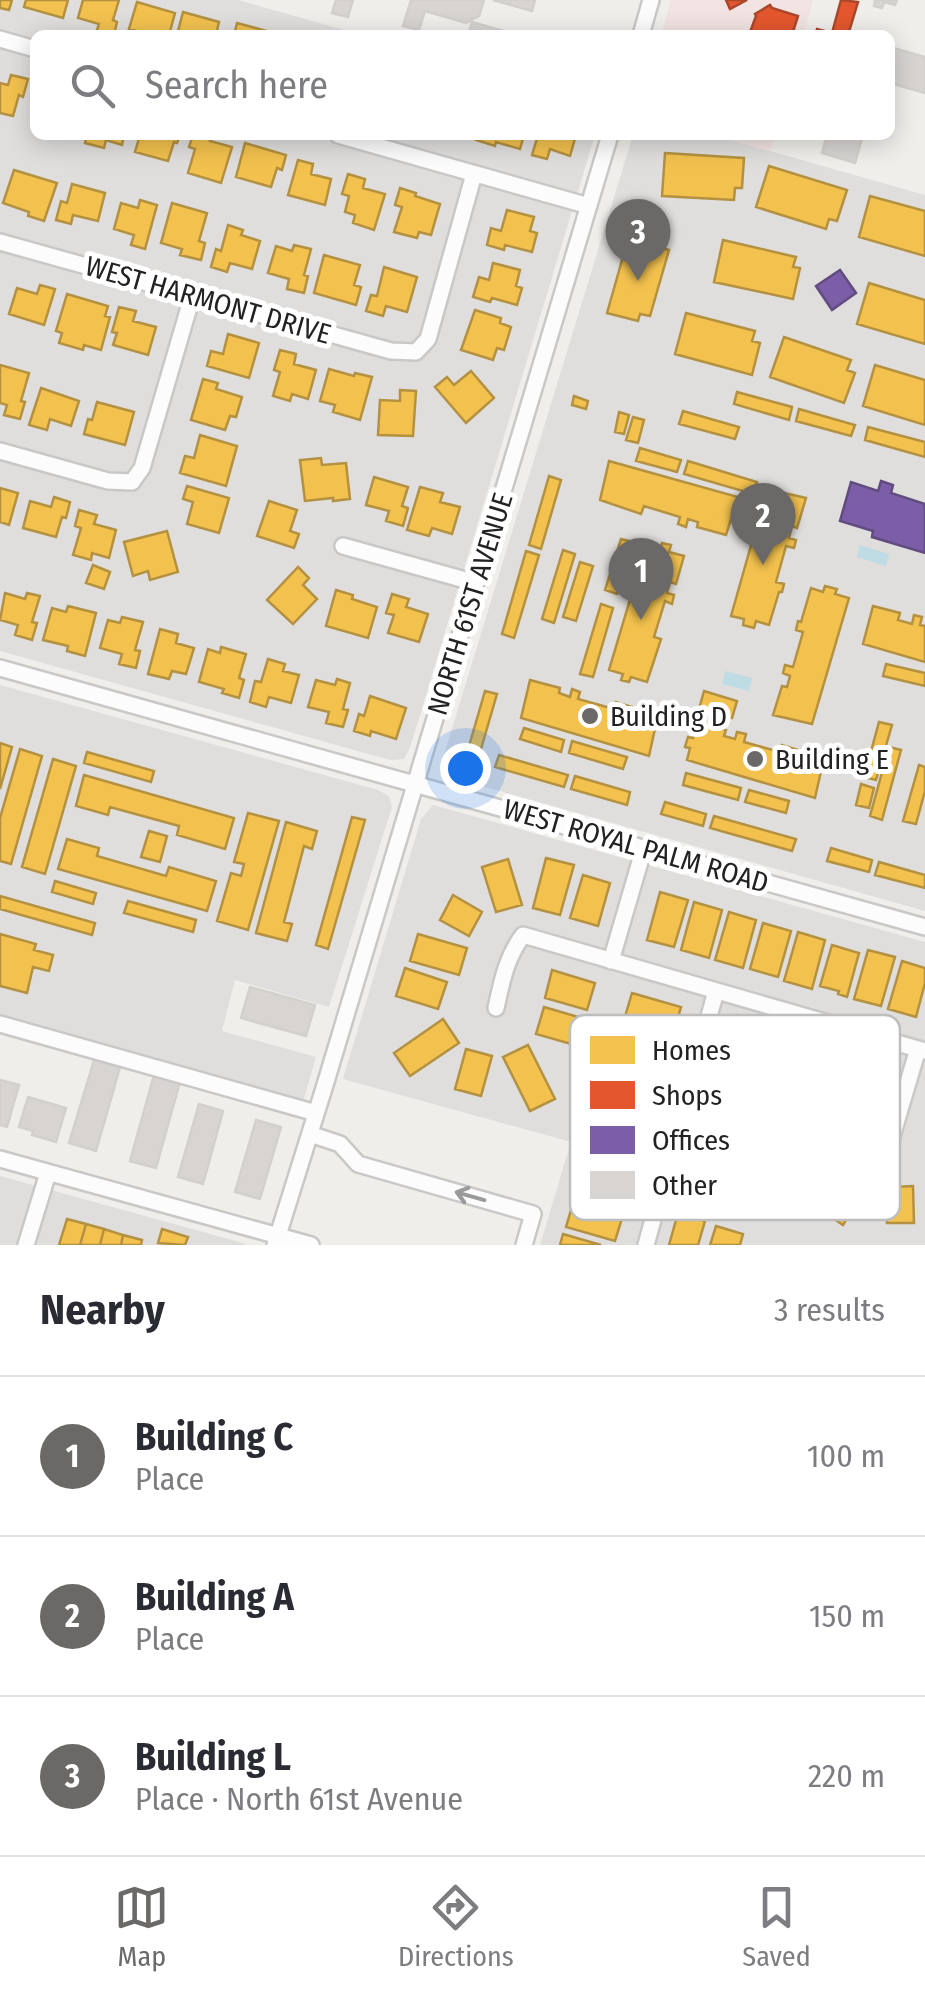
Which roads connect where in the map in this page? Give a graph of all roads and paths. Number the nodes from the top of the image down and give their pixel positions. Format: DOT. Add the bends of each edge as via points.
graph roads {
  1 [pos="651,0"];
  2 [pos="642,30"];
  3 [pos="0,39"];
  4 [pos="30,48"];
  5 [pos="355,140"];
  6 [pos="609,140"];
  7 [pos="474,174"];
  8 [pos="589,206"];
  9 [pos="0,242"];
  10 [pos="192,296"];
  11 [pos="0,451"];
  12 [pos="342,546"];
  13 [pos="476,583"];
  14 [pos="0,668"];
  15 [pos="416,785"];
  16 [pos="644,848"];
  17 [pos="925,926"];
  18 [pos="611,961"];
  19 [pos="716,991"];
  20 [pos="496,1008"];
  21 [pos="709,1015"];
  22 [pos="800,1015"];
  23 [pos="0,1024"];
  24 [pos="922,1050"];
  25 [pos="316,1113"];
  26 [pos="900,1114"];
  27 [pos="310,1134"];
  28 [pos="0,1159"];
  29 [pos="48,1172"];
  30 [pos="653,1220"];
  31 [pos="276,1241"];
  32 [pos="26,1245"];
  33 [pos="311,1245"];
  34 [pos="524,1245"];
  35 [pos="646,1245"];
  1 -- 2 [label="street"];
  3 -- 4 [label="street"];
  5 -- 7 [label="street"];
  6 -- 8 [label="street, NORTH 61ST AVENUE"];
  7 -- 8 [label="street"];
  7 -- 10 [label="street, WEST HARMONT DRIVE" via="428,338 416,352 391,351"];
  8 -- 13 [label="street, NORTH 61ST AVENUE"];
  9 -- 10 [label="street, WEST HARMONT DRIVE"];
  10 -- 11 [label="street" via="142,468 132,482 108,482"];
  12 -- 13 [label="street"];
  13 -- 15 [label="street, NORTH 61ST AVENUE"];
  14 -- 15 [label="street, WEST ROYAL PALM ROAD"];
  15 -- 16 [label="street, WEST ROYAL PALM ROAD"];
  15 -- 25 [label="street, NORTH 61ST AVENUE"];
  16 -- 17 [label="street, WEST ROYAL PALM ROAD"];
  16 -- 18 [label="street"];
  18 -- 19 [label="street"];
  18 -- 20 [label="street" via="523,935 506,965"];
  19 -- 21 [label="street"];
  19 -- 22 [label="street"];
  23 -- 25 [label="street"];
  24 -- 26 [label="street"];
  25 -- 27 [label="street, NORTH 61ST AVENUE"];
  27 -- 31 [label="street, NORTH 61ST AVENUE"];
  34 -- 27 [label="street, one-way" via="533,1214 358,1164 340,1144"];
  28 -- 29 [label="street"];
  29 -- 31 [label="street"];
  29 -- 32 [label="street"];
  30 -- 35 [label="street"];
  31 -- 33 [label="street"];
}
